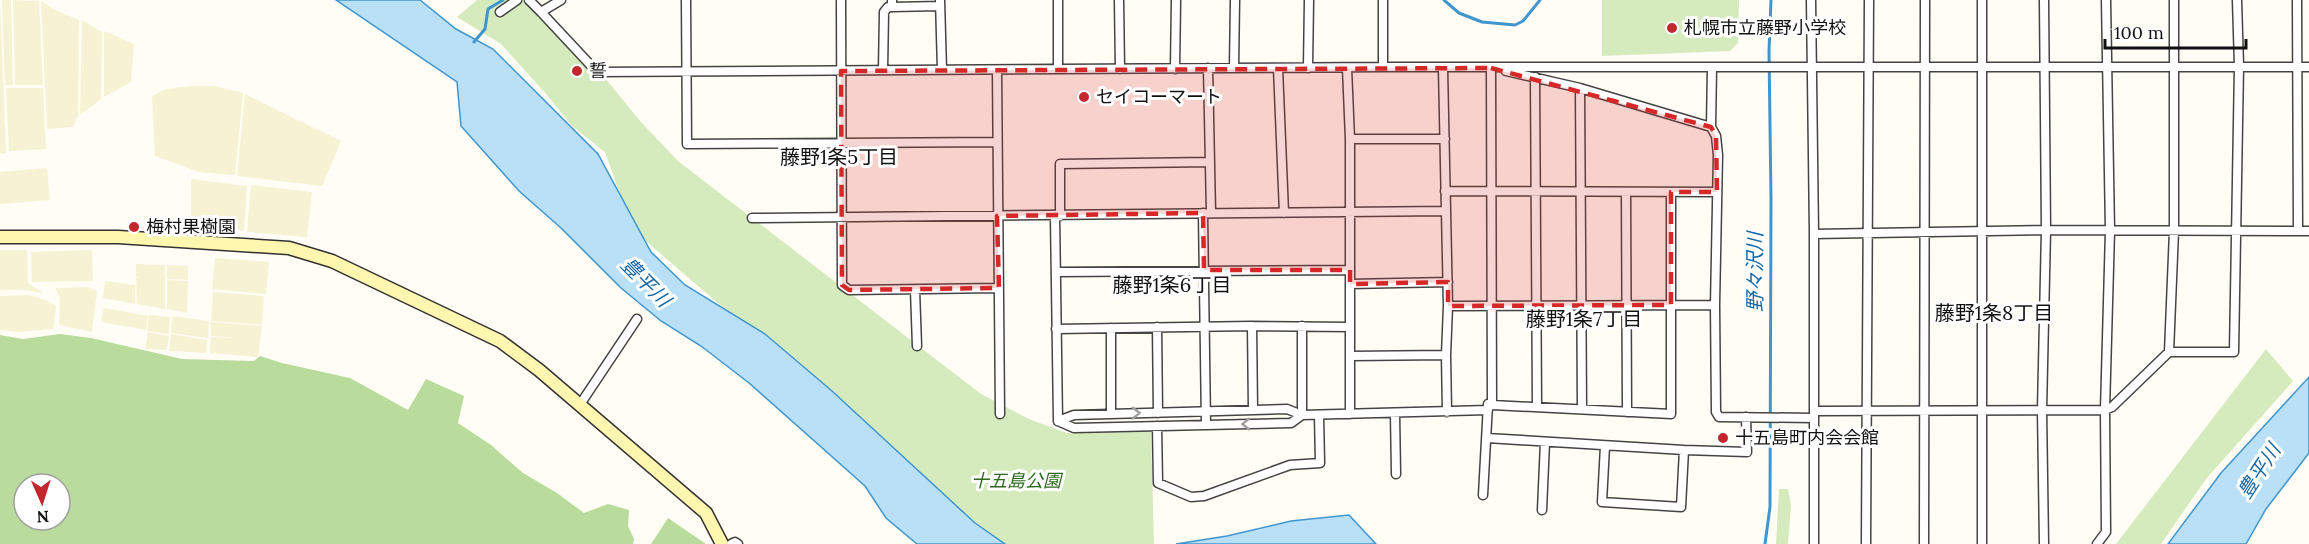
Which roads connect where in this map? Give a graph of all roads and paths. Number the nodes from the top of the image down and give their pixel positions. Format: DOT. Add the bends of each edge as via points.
graph roads {
  1 [pos="517,0"];
  2 [pos="529,0"];
  3 [pos="561,0"];
  4 [pos="686,0"];
  5 [pos="841,0"];
  6 [pos="1058,0"];
  7 [pos="1119,0"];
  8 [pos="1176,0"];
  9 [pos="1235,0"];
  10 [pos="1309,0"];
  11 [pos="1383,0"];
  12 [pos="1811,0"];
  13 [pos="1869,0"];
  14 [pos="1925,0"];
  15 [pos="1982,0"];
  16 [pos="2044,0"];
  17 [pos="2106,0"];
  18 [pos="2174,0"];
  19 [pos="2237,0"];
  20 [pos="2297,0"];
  21 [pos="892,3"];
  22 [pos="940,3"];
  23 [pos="500,12"];
  24 [pos="542,12"];
  25 [pos="1812,66"];
  26 [pos="1870,66"];
  27 [pos="1925,66"];
  28 [pos="1982,66"];
  29 [pos="2044,66"];
  30 [pos="2106,66"];
  31 [pos="2174,66"];
  32 [pos="2239,66"];
  33 [pos="1383,67"];
  34 [pos="1712,67"];
  35 [pos="2297,67"];
  36 [pos="2309,67"];
  37 [pos="1208,68"];
  38 [pos="1234,68"];
  39 [pos="1278,68"];
  40 [pos="1308,68"];
  41 [pos="1347,68"];
  42 [pos="1443,68"];
  43 [pos="1491,68"];
  44 [pos="1058,69"];
  45 [pos="1120,69"];
  46 [pos="1176,69"];
  47 [pos="883,70"];
  48 [pos="942,70"];
  49 [pos="997,70"];
  50 [pos="841,71"];
  51 [pos="686,72"];
  52 [pos="1535,77"];
  53 [pos="1580,88"];
  54 [pos="1711,127"];
  55 [pos="1350,139"];
  56 [pos="1444,139"];
  57 [pos="997,142"];
  58 [pos="841,143"];
  59 [pos="1210,162"];
  60 [pos="1445,191"];
  61 [pos="1492,191"];
  62 [pos="1536,192"];
  63 [pos="1580,192"];
  64 [pos="1671,192"];
  65 [pos="1717,192"];
  66 [pos="1626,193"];
  67 [pos="1445,211"];
  68 [pos="1349,212"];
  69 [pos="1207,213"];
  70 [pos="1284,213"];
  71 [pos="997,216"];
  72 [pos="1058,216"];
  73 [pos="842,217"];
  74 [pos="752,218"];
  75 [pos="2046,231"];
  76 [pos="2110,231"];
  77 [pos="2174,231"];
  78 [pos="2298,231"];
  79 [pos="2309,231"];
  80 [pos="1983,232"];
  81 [pos="2235,232"];
  82 [pos="1868,233"];
  83 [pos="1926,233"];
  84 [pos="1814,234"];
  85 [pos="0,237"];
  86 [pos="1204,270"];
  87 [pos="1350,270"];
  88 [pos="1056,272"];
  89 [pos="1448,282"];
  90 [pos="1350,284"];
  91 [pos="999,288"];
  92 [pos="915,290"];
  93 [pos="1493,305"];
  94 [pos="1536,305"];
  95 [pos="1581,305"];
  96 [pos="1625,305"];
  97 [pos="1671,305"];
  98 [pos="1715,305"];
  99 [pos="1448,306"];
  100 [pos="637,319"];
  101 [pos="1252,326"];
  102 [pos="1302,326"];
  103 [pos="1157,327"];
  104 [pos="1205,327"];
  105 [pos="1350,327"];
  106 [pos="1111,328"];
  107 [pos="1056,330"];
  108 [pos="917,346"];
  109 [pos="2169,352"];
  110 [pos="1446,355"];
  111 [pos="1350,356"];
  112 [pos="579,406"];
  113 [pos="1490,407"];
  114 [pos="1537,407"];
  115 [pos="1582,409"];
  116 [pos="1253,410"];
  117 [pos="1923,410"];
  118 [pos="2042,410"];
  119 [pos="2105,410"];
  120 [pos="1205,411"];
  121 [pos="1866,411"];
  122 [pos="1983,411"];
  123 [pos="1447,412"];
  124 [pos="1627,412"];
  125 [pos="1158,413"];
  126 [pos="1000,414"];
  127 [pos="1111,414"];
  128 [pos="1350,414"];
  129 [pos="1395,414"];
  130 [pos="1814,414"];
  131 [pos="1302,415"];
  132 [pos="1319,415"];
  133 [pos="1750,417"];
  134 [pos="1058,421"];
  135 [pos="1206,424"];
  136 [pos="1157,426"];
  137 [pos="1487,438"];
  138 [pos="1545,442"];
  139 [pos="1605,446"];
  140 [pos="1684,450"];
  141 [pos="1396,474"];
  142 [pos="1483,495"];
  143 [pos="1542,510"];
  144 [pos="722,544"];
  145 [pos="732,544"];
  146 [pos="738,544"];
  147 [pos="1814,544"];
  148 [pos="1866,544"];
  149 [pos="1924,544"];
  150 [pos="1982,544"];
  151 [pos="2044,544"];
  152 [pos="2097,544"];
  1 -- 23 [label="street"];
  2 -- 24 [label="street"];
  3 -- 24 [label="street"];
  4 -- 51 [label="street"];
  5 -- 50 [label="street"];
  6 -- 44 [label="street"];
  7 -- 45 [label="street"];
  8 -- 46 [label="street"];
  9 -- 38 [label="street"];
  10 -- 40 [label="street"];
  11 -- 33 [label="street"];
  12 -- 25 [label="street"];
  13 -- 26 [label="street"];
  14 -- 27 [label="street"];
  15 -- 28 [label="street"];
  16 -- 29 [label="street"];
  17 -- 30 [label="street"];
  18 -- 31 [label="street"];
  19 -- 32 [label="street"];
  20 -- 35 [label="street"];
  21 -- 22 [label="street"];
  21 -- 47 [label="street" via="884,12"];
  22 -- 48 [label="street"];
  24 -- 51 [label="street" via="597,72"];
  25 -- 26 [label="street"];
  25 -- 34 [label="street"];
  25 -- 84 [label="street"];
  26 -- 27 [label="street"];
  26 -- 82 [label="street"];
  27 -- 28 [label="street"];
  27 -- 83 [label="street"];
  28 -- 29 [label="street"];
  28 -- 80 [label="street"];
  29 -- 30 [label="street"];
  29 -- 75 [label="street"];
  30 -- 31 [label="street"];
  30 -- 76 [label="street"];
  31 -- 32 [label="street"];
  31 -- 77 [label="street"];
  32 -- 35 [label="street"];
  32 -- 81 [label="street"];
  33 -- 41 [label="street"];
  33 -- 42 [label="street"];
  34 -- 43 [label="street"];
  34 -- 54 [label="street"];
  35 -- 36 [label="street"];
  35 -- 78 [label="street"];
  37 -- 38 [label="street"];
  37 -- 46 [label="street"];
  37 -- 59 [label="street"];
  38 -- 39 [label="street"];
  39 -- 40 [label="street"];
  39 -- 70 [label="street"];
  40 -- 41 [label="street"];
  41 -- 55 [label="street"];
  42 -- 43 [label="street"];
  42 -- 56 [label="street"];
  43 -- 52 [label="street"];
  43 -- 61 [label="street"];
  44 -- 45 [label="street"];
  44 -- 49 [label="street"];
  45 -- 46 [label="street"];
  47 -- 48 [label="street"];
  47 -- 50 [label="street"];
  48 -- 49 [label="street"];
  49 -- 57 [label="street"];
  50 -- 51 [label="street"];
  50 -- 58 [label="street"];
  51 -- 58 [label="street" via="687,144"];
  52 -- 53 [label="street"];
  52 -- 62 [label="street"];
  53 -- 54 [label="street"];
  53 -- 63 [label="street"];
  54 -- 65 [label="street" via="1717,145"];
  55 -- 56 [label="street"];
  55 -- 68 [label="street"];
  56 -- 60 [label="street"];
  57 -- 58 [label="street"];
  57 -- 71 [label="street"];
  58 -- 73 [label="street"];
  59 -- 69 [label="street"];
  59 -- 72 [label="street" via="1060,164"];
  60 -- 61 [label="street"];
  60 -- 67 [label="street"];
  61 -- 62 [label="street"];
  61 -- 93 [label="street"];
  62 -- 63 [label="street"];
  62 -- 94 [label="street"];
  63 -- 66 [label="street"];
  63 -- 95 [label="street"];
  64 -- 65 [label="street"];
  64 -- 66 [label="street"];
  64 -- 97 [label="street"];
  65 -- 98 [label="street"];
  66 -- 96 [label="street"];
  67 -- 68 [label="street"];
  67 -- 89 [label="street"];
  68 -- 70 [label="street"];
  68 -- 87 [label="street"];
  69 -- 70 [label="street"];
  69 -- 72 [label="street"];
  69 -- 86 [label="street"];
  71 -- 72 [label="street"];
  71 -- 73 [label="street"];
  71 -- 91 [label="street"];
  72 -- 88 [label="street"];
  73 -- 74 [label="street"];
  73 -- 92 [label="street" via="843,285 849,290"];
  75 -- 76 [label="street"];
  75 -- 80 [label="street"];
  75 -- 118 [label="street"];
  76 -- 77 [label="street"];
  76 -- 119 [label="street"];
  77 -- 81 [label="street"];
  77 -- 109 [label="street"];
  78 -- 79 [label="street"];
  78 -- 81 [label="street"];
  80 -- 83 [label="street"];
  80 -- 122 [label="street"];
  81 -- 109 [label="street" via="2234,352"];
  82 -- 83 [label="street"];
  82 -- 84 [label="street"];
  82 -- 121 [label="street"];
  83 -- 117 [label="street"];
  84 -- 130 [label="street"];
  85 -- 112 [label="street" via="118,237 289,248 322,258 406,295 500,341"];
  86 -- 87 [label="street"];
  86 -- 88 [label="street"];
  86 -- 104 [label="street"];
  87 -- 90 [label="street"];
  88 -- 107 [label="street"];
  89 -- 90 [label="street"];
  89 -- 99 [label="street"];
  90 -- 105 [label="street"];
  91 -- 92 [label="street"];
  91 -- 126 [label="street"];
  92 -- 108 [label="street"];
  93 -- 94 [label="street"];
  93 -- 99 [label="street"];
  93 -- 113 [label="street"];
  94 -- 95 [label="street"];
  94 -- 114 [label="street"];
  95 -- 96 [label="street"];
  95 -- 115 [label="street"];
  96 -- 97 [label="street"];
  96 -- 124 [label="street"];
  97 -- 98 [label="street"];
  97 -- 124 [label="street" via="1671,414"];
  98 -- 133 [label="street" via="1716,412 1719,417"];
  99 -- 110 [label="street"];
  100 -- 112 [label="street"];
  101 -- 102 [label="street"];
  101 -- 104 [label="street"];
  101 -- 116 [label="street"];
  102 -- 105 [label="street"];
  102 -- 131 [label="street"];
  103 -- 104 [label="street"];
  103 -- 106 [label="street"];
  103 -- 125 [label="street"];
  104 -- 120 [label="street"];
  105 -- 111 [label="street"];
  106 -- 107 [label="street"];
  106 -- 127 [label="street"];
  107 -- 134 [label="street"];
  109 -- 119 [label="street"];
  110 -- 111 [label="street"];
  110 -- 123 [label="street"];
  111 -- 128 [label="street"];
  112 -- 144 [label="street" via="706,513"];
  113 -- 114 [label="street"];
  113 -- 123 [label="street"];
  113 -- 137 [label="street"];
  114 -- 115 [label="street"];
  115 -- 124 [label="street"];
  116 -- 120 [label="street"];
  116 -- 131 [label="street" via="1287,409"];
  117 -- 121 [label="street"];
  117 -- 122 [label="street"];
  117 -- 149 [label="street"];
  118 -- 119 [label="street"];
  118 -- 122 [label="street"];
  118 -- 151 [label="street"];
  119 -- 152 [label="street" via="2106,532"];
  120 -- 125 [label="street"];
  120 -- 135 [label="street"];
  121 -- 130 [label="street"];
  121 -- 148 [label="street"];
  122 -- 150 [label="street"];
  123 -- 129 [label="street"];
  127 -- 125 [label="street, one-way"];
  127 -- 134 [label="street" via="1074,415"];
  128 -- 129 [label="street"];
  128 -- 132 [label="street"];
  129 -- 141 [label="street"];
  130 -- 133 [label="street"];
  130 -- 147 [label="street"];
  131 -- 132 [label="street"];
  131 -- 135 [label="street, one-way" via="1291,423"];
  132 -- 136 [label="street" via="1320,463 1290,465 1204,496 1191,497 1158,483"];
  133 -- 140 [label="street" via="1747,452"];
  134 -- 136 [label="street" via="1074,428"];
  135 -- 136 [label="street"];
  137 -- 138 [label="street"];
  137 -- 142 [label="street"];
  138 -- 139 [label="street"];
  138 -- 143 [label="street"];
  139 -- 140 [label="street"];
  139 -- 140 [label="street" via="1602,502 1681,507"];
  145 -- 146 [label="street"];
}
